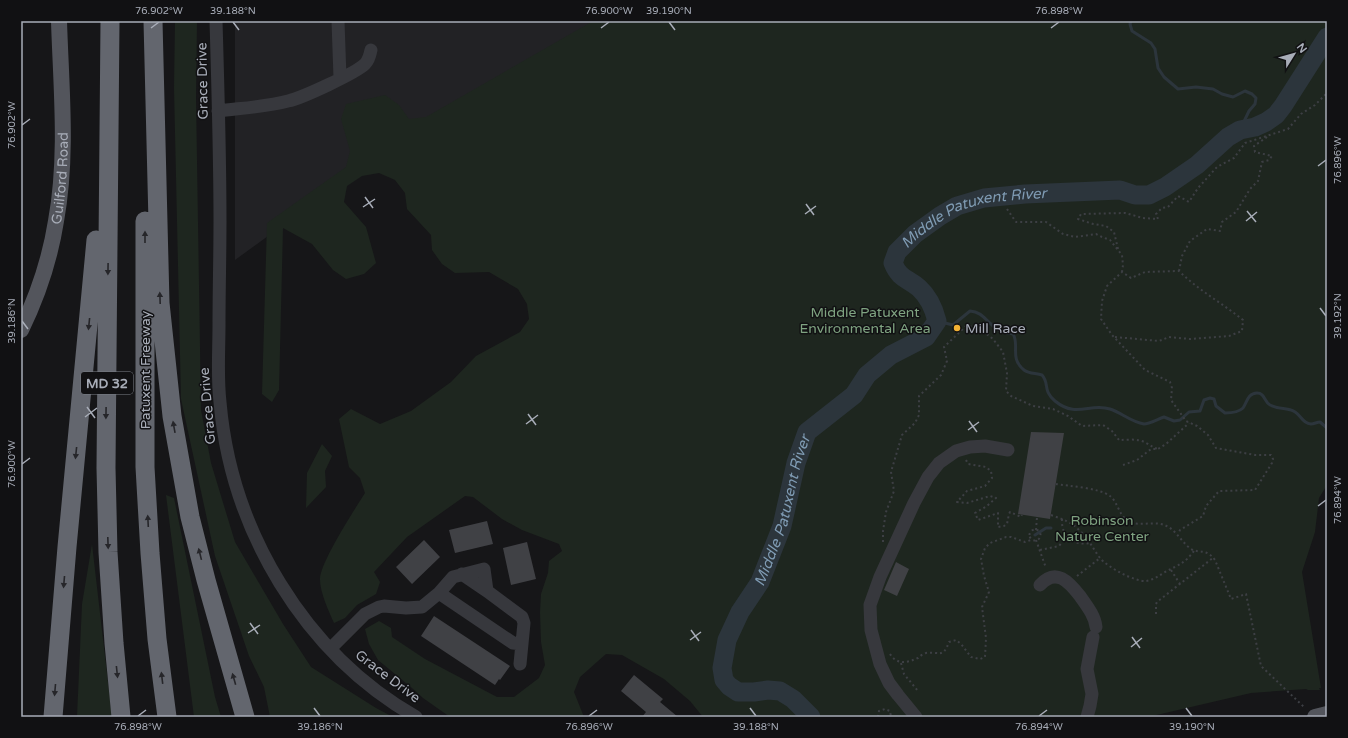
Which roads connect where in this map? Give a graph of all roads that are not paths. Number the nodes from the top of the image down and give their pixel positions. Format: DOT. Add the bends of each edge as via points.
graph roads {
  1 [pos="59,21"];
  2 [pos="110,21"];
  3 [pos="147,21"];
  4 [pos="154,21"];
  5 [pos="216,21"];
  6 [pos="338,21"];
  7 [pos="110,48"];
  8 [pos="371,50"];
  9 [pos="340,78"];
  10 [pos="218,111"];
  11 [pos="21,330"];
  12 [pos="1008,450"];
  13 [pos="1044,581"];
  14 [pos="439,594"];
  15 [pos="522,644"];
  16 [pos="330,649"];
  17 [pos="520,664"];
  18 [pos="1309,712"];
  19 [pos="1327,714"];
  20 [pos="53,717"];
  21 [pos="121,717"];
  22 [pos="167,717"];
  23 [pos="245,717"];
  24 [pos="416,717"];
  25 [pos="916,717"];
  26 [pos="1087,717"];
  1 -- 11 [label="main road, Guilford Road" via="62,161 57,212 45,268"];
  2 -- 7 [label="highway, MD 32"];
  22 -- 3 [label="highway, Patuxent Freeway / MD 32, one-way" via="150,553 145,467"];
  23 -- 4 [label="highway, one-way" via="190,517 172,416 160,303"];
  5 -- 10 [label="street, Grace Drive"];
  6 -- 9 [label="street"];
  7 -- 20 [label="highway, one-way" via="100,147 99,211"];
  7 -- 21 [label="highway, MD 32, one-way" via="106,468 108,552"];
  8 -- 9 [label="street" via="365,64"];
  9 -- 10 [label="street" via="289,101"];
  10 -- 16 [label="street, Grace Drive" via="218,367 220,402 229,460 244,510 264,555 296,607"];
  12 -- 25 [label="street" via="985,446 970,447 956,451 939,463 914,503 888,558 870,605 870,627 880,664 889,683"];
  13 -- 26 [label="street" via="1058,577 1069,582 1095,620 1087,669 1092,694"];
  14 -- 15 [label="street" via="513,643"];
  14 -- 15 [label="street" via="453,577 484,569 487,591 522,617"];
  14 -- 16 [label="street" via="422,607 384,606 372,610"];
  15 -- 17 [label="street"];
  16 -- 24 [label="street, Grace Drive" via="353,671"];
  18 -- 19 [label="main road"];
}
